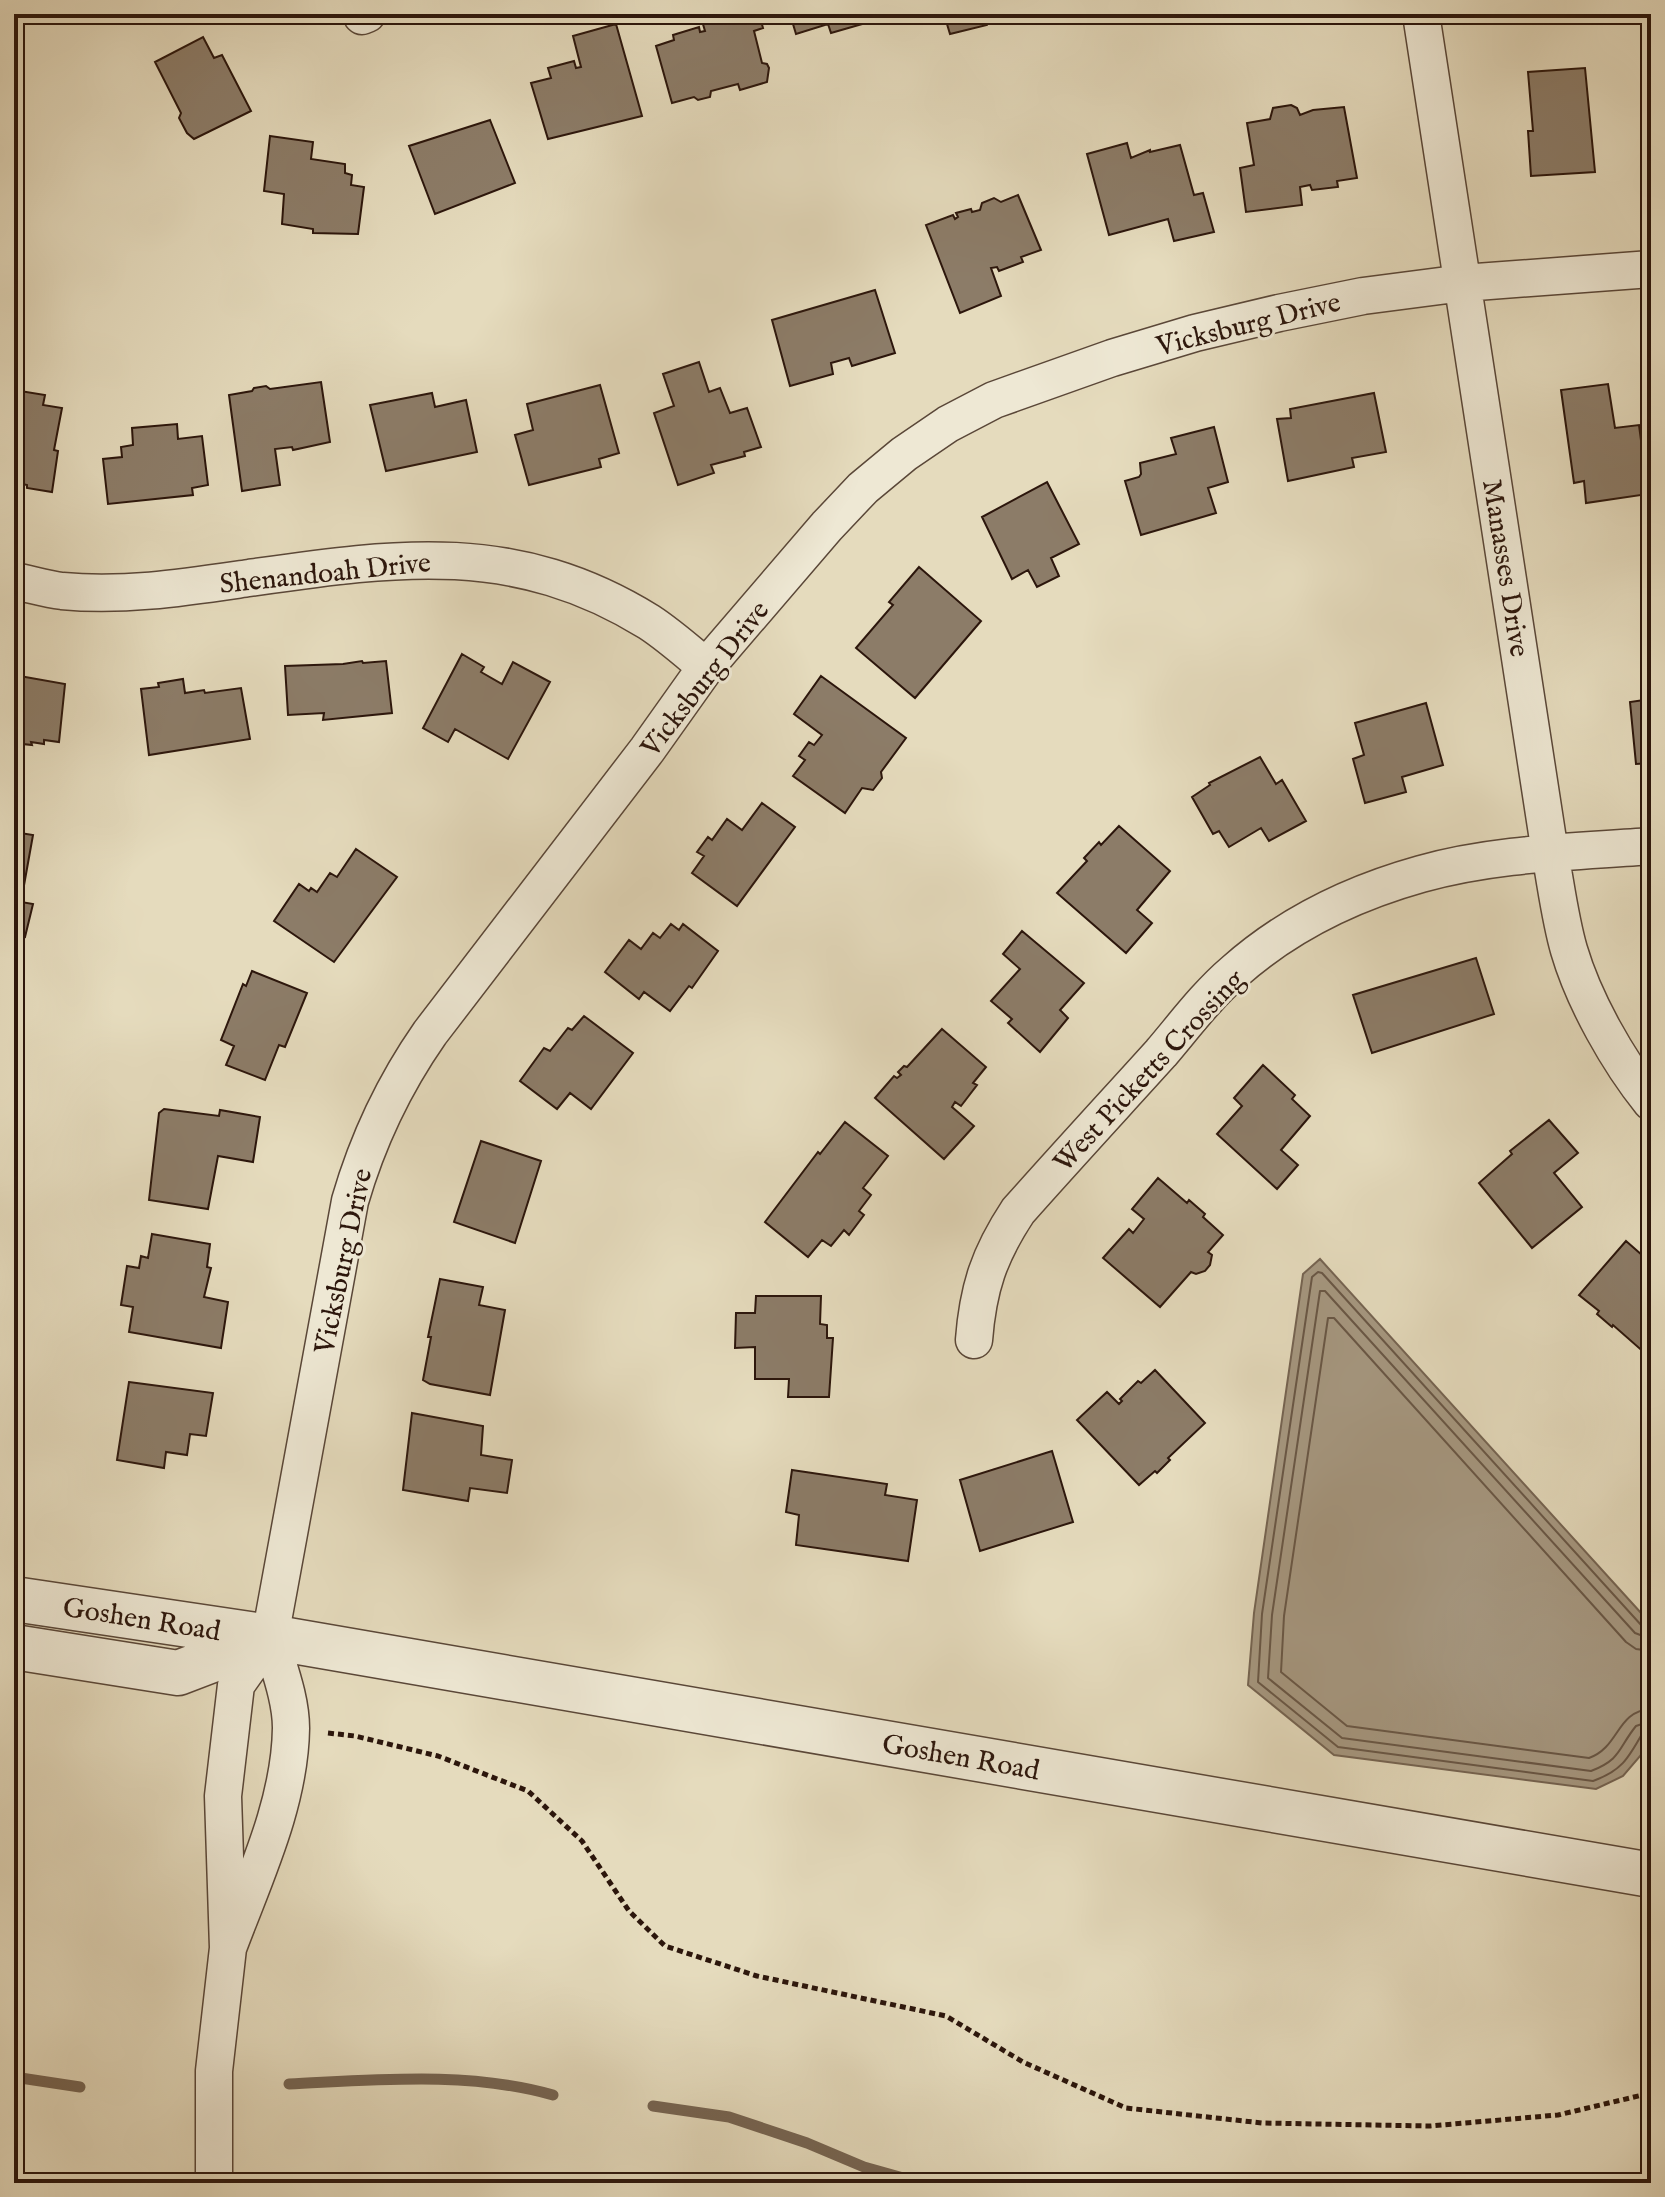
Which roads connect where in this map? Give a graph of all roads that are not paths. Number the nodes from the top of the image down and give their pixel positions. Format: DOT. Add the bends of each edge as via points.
graph roads {
  1 [pos="1421,14"];
  2 [pos="1651,269"];
  3 [pos="1463,283"];
  4 [pos="14,581"];
  5 [pos="706,667"];
  6 [pos="1651,846"];
  7 [pos="1550,853"];
  8 [pos="1651,1102"];
  9 [pos="974,1340"];
  10 [pos="14,1599"];
  11 [pos="270,1637"];
  12 [pos="14,1647"];
  13 [pos="1651,1875"];
  14 [pos="228,1948"];
  15 [pos="214,2147"];
  16 [pos="214,2183"];
  17 [pos="240,2183"];
  1 -- 3 [label="street, Manasses Drive"];
  2 -- 3 [label="street, Vicksburg Drive"];
  3 -- 5 [label="street, Vicksburg Drive" via="1363,296 1195,333 994,400 948,424 863,488"];
  3 -- 7 [label="street, Manasses Drive"];
  4 -- 5 [label="street, Shenandoah Drive" via="60,591 113,593 384,560 477,562 523,570 610,601 651,624"];
  5 -- 11 [label="street, Vicksburg Drive" via="430,1033 381,1113 350,1201"];
  6 -- 7 [label="street, West Picketts Crossing"];
  7 -- 8 [label="street, Manasses Drive" via="1569,950 1617,1052"];
  7 -- 9 [label="street, West Picketts Crossing" via="1477,862 1371,889 1322,911 1233,973 1018,1211 985,1272"];
  10 -- 11 [label="street, Goshen Road"];
  11 -- 12 [label="street, Goshen Road" via="178,1673"];
  11 -- 13 [label="street, Goshen Road"];
  11 -- 14 [label="street" via="236,1685 223,1796"];
  11 -- 14 [label="street" via="291,1728 284,1784"];
  14 -- 15 [label="street" via="214,2071"];
  15 -- 16 [label="street"];
  15 -- 17 [label="street"];
}
